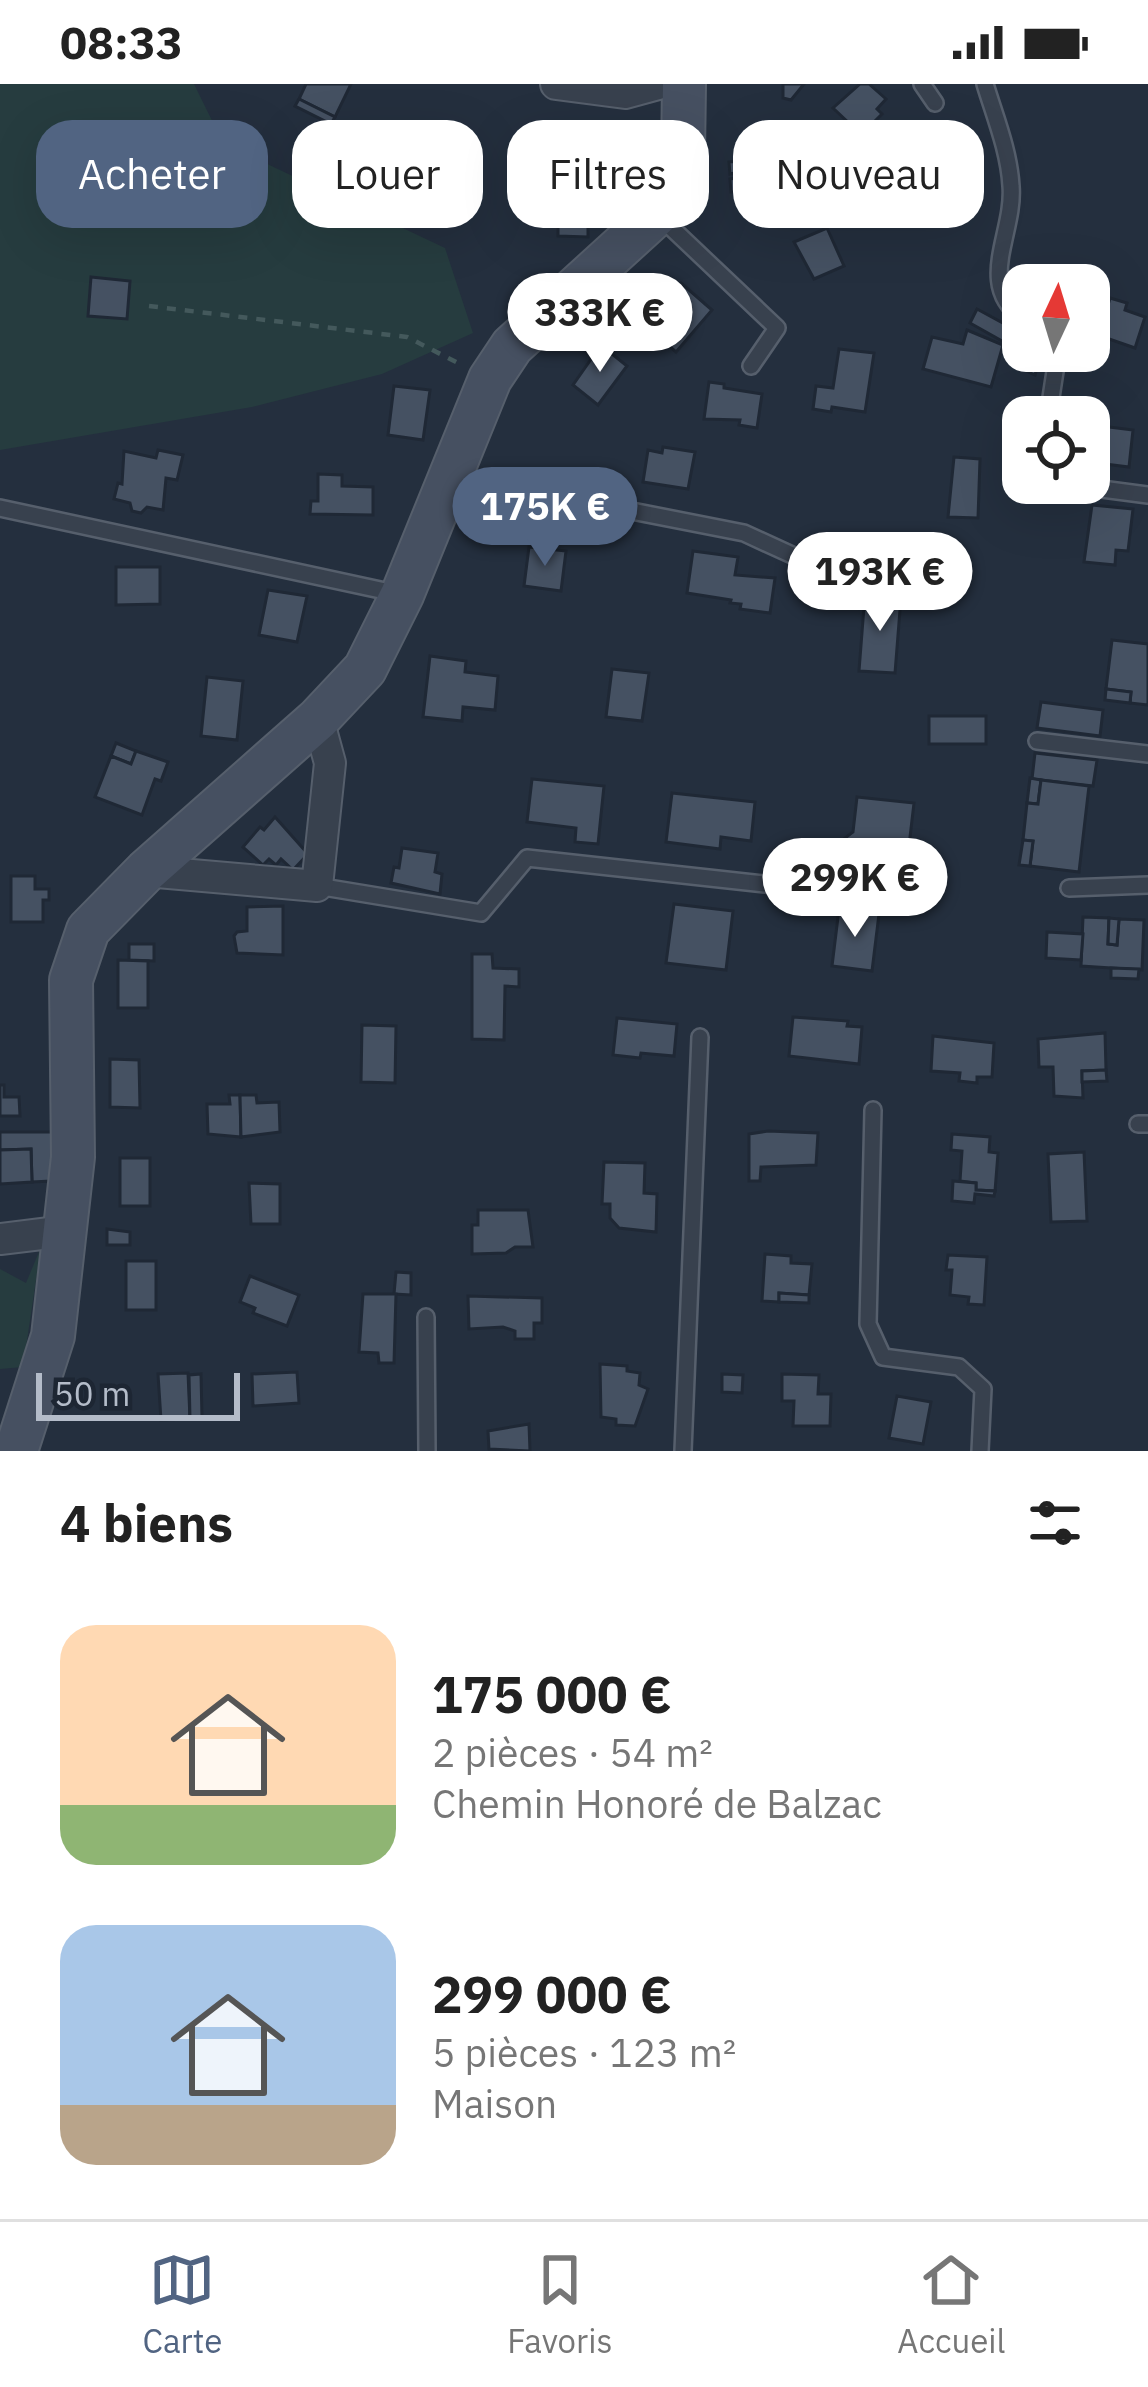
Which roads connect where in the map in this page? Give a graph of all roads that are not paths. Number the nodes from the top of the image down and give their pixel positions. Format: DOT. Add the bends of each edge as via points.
graph roads {
  1 [pos="556,84"];
  2 [pos="922,84"];
  3 [pos="985,84"];
  4 [pos="675,92"];
  5 [pos="935,103"];
  6 [pos="642,228"];
  7 [pos="672,228"];
  8 [pos="1002,294"];
  9 [pos="751,366"];
  10 [pos="450,476"];
  11 [pos="1110,490"];
  12 [pos="1148,495"];
  13 [pos="0,508"];
  14 [pos="950,575"];
  15 [pos="402,595"];
  16 [pos="318,719"];
  17 [pos="1037,741"];
  18 [pos="1148,754"];
  19 [pos="146,872"];
  20 [pos="1148,885"];
  21 [pos="317,886"];
  22 [pos="1069,889"];
  23 [pos="820,890"];
  24 [pos="700,1037"];
  25 [pos="873,1110"];
  26 [pos="66,1231"];
  27 [pos="0,1239"];
  28 [pos="426,1317"];
  29 [pos="16,1451"];
  30 [pos="428,1451"];
  31 [pos="683,1451"];
  32 [pos="980,1451"];
  1 -- 4 [label="street"];
  2 -- 5 [label="lane"];
  3 -- 8 [label="lane" via="1011,180"];
  6 -- 10 [label="street" via="512,346"];
  7 -- 9 [label="lane" via="778,328"];
  10 -- 14 [label="lane" via="744,532 803,560"];
  10 -- 15 [label="street"];
  11 -- 12 [label="lane"];
  13 -- 15 [label="lane"];
  15 -- 16 [label="street" via="365,669"];
  16 -- 19 [label="street"];
  16 -- 21 [label="street" via="330,763"];
  17 -- 18 [label="lane"];
  19 -- 21 [label="street"];
  19 -- 26 [label="street" via="88,930 71,980"];
  20 -- 22 [label="lane"];
  21 -- 23 [label="lane" via="481,913 527,858"];
  24 -- 31 [label="lane"];
  25 -- 32 [label="lane" via="868,1324 883,1357 959,1367 983,1389"];
  26 -- 27 [label="street"];
  26 -- 29 [label="street" via="53,1336"];
  28 -- 30 [label="lane"];
}
